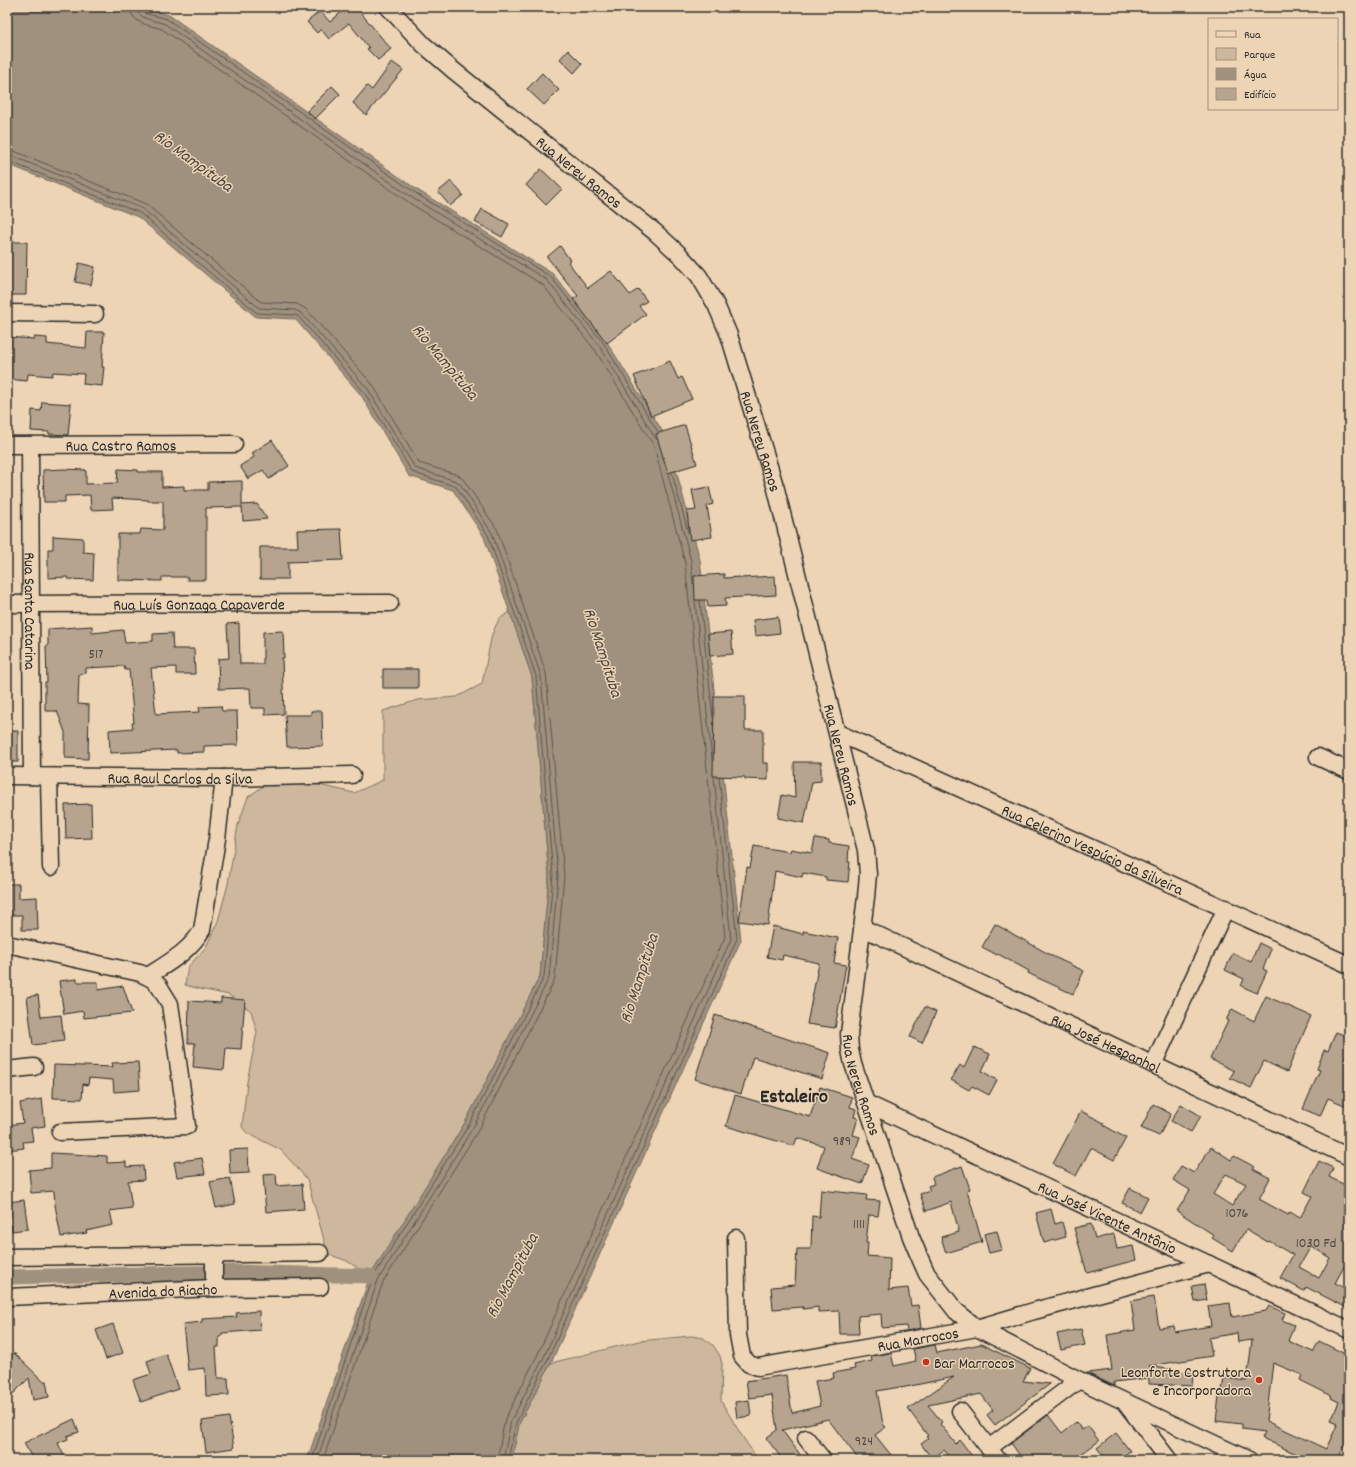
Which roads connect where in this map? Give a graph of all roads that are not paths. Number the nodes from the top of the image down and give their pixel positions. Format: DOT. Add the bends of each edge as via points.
graph roads {
  1 [pos="388,7"];
  2 [pos="7,313"];
  3 [pos="95,314"];
  4 [pos="234,444"];
  5 [pos="7,445"];
  6 [pos="30,445"];
  7 [pos="390,603"];
  8 [pos="7,604"];
  9 [pos="31,604"];
  10 [pos="838,733"];
  11 [pos="1318,757"];
  12 [pos="1349,771"];
  13 [pos="352,775"];
  14 [pos="7,776"];
  15 [pos="32,776"];
  16 [pos="49,777"];
  17 [pos="224,778"];
  18 [pos="51,867"];
  19 [pos="1226,908"];
  20 [pos="863,928"];
  21 [pos="7,944"];
  22 [pos="1349,964"];
  23 [pos="148,976"];
  24 [pos="1153,1065"];
  25 [pos="34,1066"];
  26 [pos="7,1070"];
  27 [pos="866,1103"];
  28 [pos="60,1132"];
  29 [pos="1349,1157"];
  30 [pos="736,1238"];
  31 [pos="320,1253"];
  32 [pos="214,1254"];
  33 [pos="7,1257"];
  34 [pos="1209,1264"];
  35 [pos="320,1287"];
  36 [pos="214,1288"];
  37 [pos="7,1297"];
  38 [pos="977,1328"];
  39 [pos="1349,1330"];
  40 [pos="1079,1380"];
  41 [pos="1125,1403"];
  42 [pos="960,1411"];
  43 [pos="806,1438"];
  44 [pos="994,1454"];
  45 [pos="823,1460"];
  46 [pos="1169,1460"];
  47 [pos="1249,1460"];
  1 -- 10 [label="street, Rua Nereu Ramos" via="424,45 655,232 699,276 716,305 729,335 765,450"];
  2 -- 3 [label="street"];
  4 -- 6 [label="street, Rua Castro Ramos"];
  5 -- 6 [label="street, Rua Castro Ramos"];
  6 -- 9 [label="street, Rua Santa Catarina"];
  7 -- 9 [label="street, Rua Luís Gonzaga Capaverde"];
  8 -- 9 [label="street, Rua Luís Gonzaga Capaverde"];
  9 -- 15 [label="street, Rua Santa Catarina"];
  10 -- 19 [label="street, Rua Celerino Vespúcio da Silveira"];
  10 -- 20 [label="street, Rua Nereu Ramos" via="866,850 868,874"];
  11 -- 12 [label="street"];
  13 -- 17 [label="street, Rua Raul Carlos da Silva"];
  14 -- 15 [label="street, Rua Raul Carlos da Silva"];
  15 -- 16 [label="street, Rua Raul Carlos da Silva"];
  16 -- 17 [label="street, Rua Raul Carlos da Silva"];
  16 -- 18 [label="street"];
  17 -- 23 [label="street" via="202,930 188,949"];
  19 -- 22 [label="street, Rua Celerino Vespúcio da Silveira"];
  19 -- 24 [label="street"];
  20 -- 24 [label="street, Rua José Hespanhol"];
  20 -- 27 [label="street, Rua Nereu Ramos" via="849,1034 853,1064"];
  21 -- 23 [label="street"];
  23 -- 28 [label="street" via="159,986 170,1004 187,1126"];
  24 -- 29 [label="street, Rua José Hespanhol"];
  25 -- 26 [label="street"];
  27 -- 34 [label="street, Rua José Vicente Antônio"];
  27 -- 38 [label="street, Rua Nereu Ramos" via="911,1237 927,1274 956,1311"];
  30 -- 38 [label="street, Rua Marrocos" via="738,1335 742,1356 749,1364 767,1366"];
  31 -- 32 [label="street"];
  32 -- 33 [label="street"];
  32 -- 36 [label="street"];
  34 -- 38 [label="street, Rua Marrocos"];
  34 -- 39 [label="street, Rua José Vicente Antônio"];
  35 -- 36 [label="street, Avenida do Riacho"];
  36 -- 37 [label="street, Avenida do Riacho"];
  38 -- 40 [label="street, Rua Nereu Ramos"];
  40 -- 41 [label="street, Rua Nereu Ramos"];
  40 -- 44 [label="street"];
  41 -- 46 [label="street"];
  41 -- 47 [label="street, Rua Nereu Ramos"];
  42 -- 44 [label="street"];
  43 -- 45 [label="street"];
}
